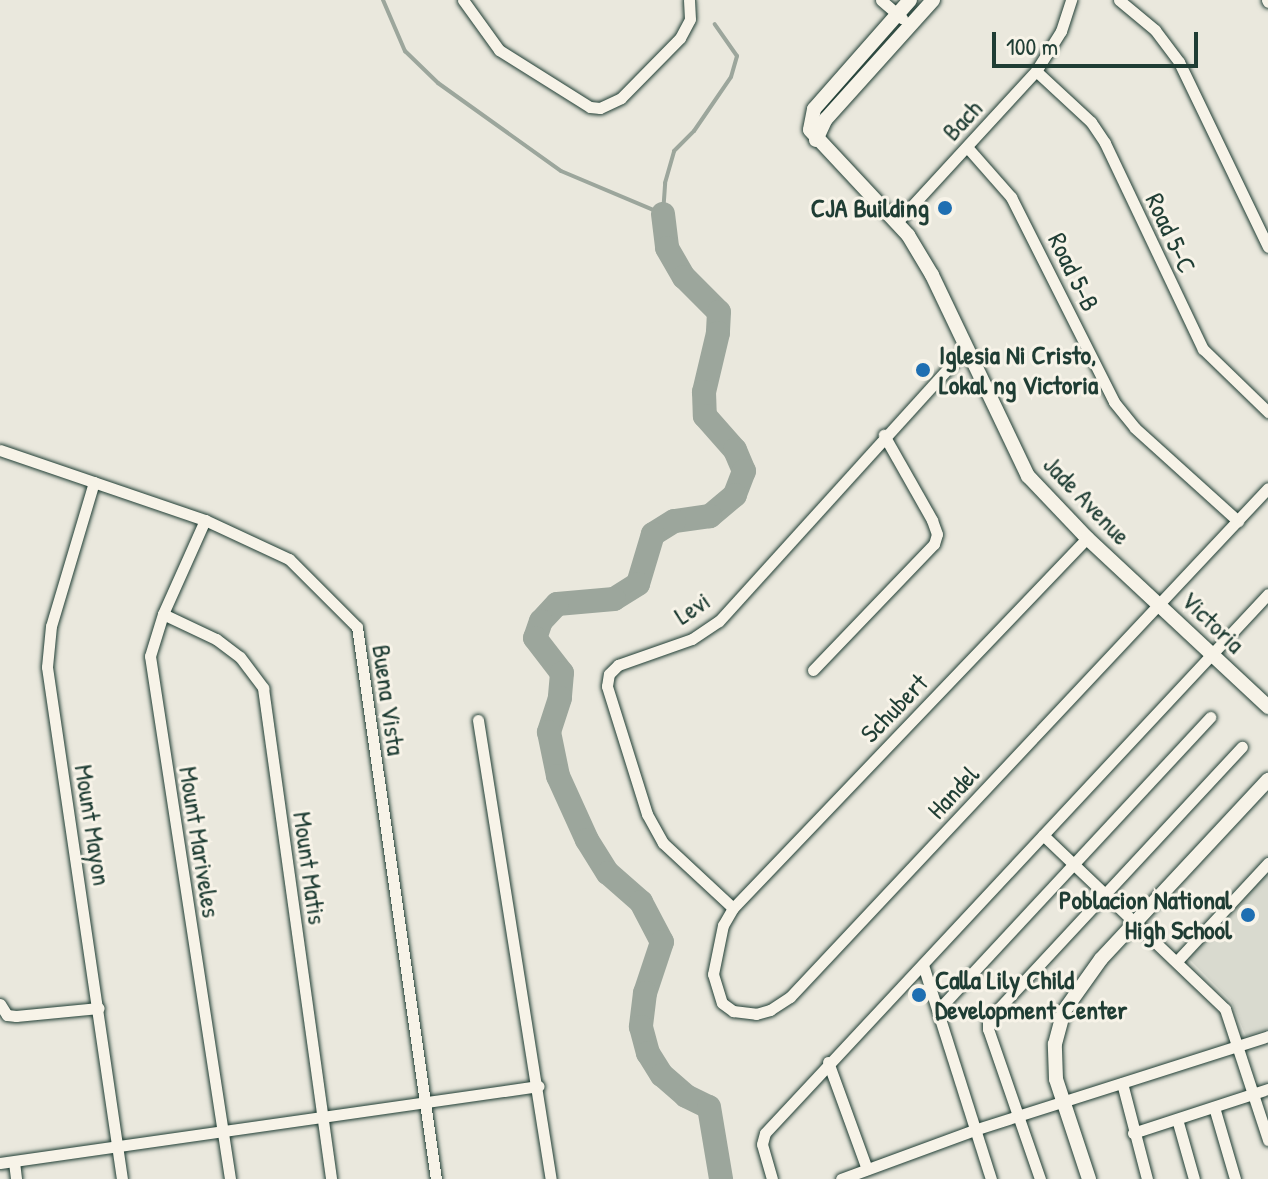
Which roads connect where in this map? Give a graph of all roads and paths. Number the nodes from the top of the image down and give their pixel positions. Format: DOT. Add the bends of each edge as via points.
graph roads {
  1 [pos="463,0"];
  2 [pos="689,0"];
  3 [pos="881,0"];
  4 [pos="910,0"];
  5 [pos="933,0"];
  6 [pos="1071,0"];
  7 [pos="1119,0"];
  8 [pos="899,15"];
  9 [pos="912,26"];
  10 [pos="1036,71"];
  11 [pos="816,140"];
  12 [pos="967,147"];
  13 [pos="898,221"];
  14 [pos="1268,247"];
  15 [pos="966,349"];
  16 [pos="1268,412"];
  17 [pos="884,435"];
  18 [pos="0,450"];
  19 [pos="94,482"];
  20 [pos="1268,488"];
  21 [pos="205,520"];
  22 [pos="1238,521"];
  23 [pos="1087,538"];
  24 [pos="1268,596"];
  25 [pos="1159,604"];
  26 [pos="163,614"];
  27 [pos="1211,654"];
  28 [pos="813,670"];
  29 [pos="1268,707"];
  30 [pos="1210,717"];
  31 [pos="478,720"];
  32 [pos="1242,747"];
  33 [pos="1268,780"];
  34 [pos="1043,835"];
  35 [pos="1075,863"];
  36 [pos="1268,863"];
  37 [pos="1107,893"];
  38 [pos="733,908"];
  39 [pos="1135,921"];
  40 [pos="1177,961"];
  41 [pos="923,965"];
  42 [pos="0,1004"];
  43 [pos="99,1008"];
  44 [pos="938,1010"];
  45 [pos="1268,1036"];
  46 [pos="1238,1046"];
  47 [pos="828,1062"];
  48 [pos="1122,1083"];
  49 [pos="539,1086"];
  50 [pos="1268,1089"];
  51 [pos="1254,1093"];
  52 [pos="424,1102"];
  53 [pos="1062,1103"];
  54 [pos="1214,1107"];
  55 [pos="321,1114"];
  56 [pos="1019,1116"];
  57 [pos="1177,1119"];
  58 [pos="222,1130"];
  59 [pos="974,1130"];
  60 [pos="1133,1133"];
  61 [pos="1268,1140"];
  62 [pos="118,1145"];
  63 [pos="14,1162"];
  64 [pos="0,1163"];
  65 [pos="867,1169"];
  66 [pos="16,1179"];
  67 [pos="122,1179"];
  68 [pos="230,1179"];
  69 [pos="331,1179"];
  70 [pos="436,1179"];
  71 [pos="551,1179"];
  72 [pos="772,1179"];
  73 [pos="841,1179"];
  74 [pos="991,1179"];
  75 [pos="1040,1179"];
  76 [pos="1089,1179"];
  77 [pos="1147,1179"];
  78 [pos="1194,1179"];
  79 [pos="1235,1179"];
  1 -- 2 [label="street" via="499,50 590,107 600,108 621,98 680,38 690,19"];
  3 -- 8 [label="street"];
  4 -- 8 [label="street"];
  5 -- 9 [label="street"];
  6 -- 10 [label="street, Bach" via="1061,31"];
  7 -- 14 [label="street" via="1155,30 1179,62"];
  8 -- 9 [label="street"];
  8 -- 11 [label="street" via="814,109 809,123"];
  9 -- 11 [label="street" via="826,119"];
  10 -- 12 [label="street, Bach"];
  10 -- 16 [label="street, Road 5-C" via="1091,122 1105,143 1203,349"];
  11 -- 13 [label="street, Jade Avenue"];
  12 -- 13 [label="street, Bach"];
  12 -- 22 [label="street, Road 5-B" via="1011,197 1114,402 1135,428"];
  13 -- 15 [label="street, Jade Avenue" via="932,275"];
  15 -- 17 [label="street, Levi"];
  15 -- 23 [label="street, Jade Avenue" via="1028,476"];
  17 -- 28 [label="street" via="932,520 934,544"];
  17 -- 38 [label="street, Levi" via="719,621 692,639 618,665 609,674 607,686 647,814 663,843"];
  18 -- 19 [label="street, Buena Vista"];
  19 -- 21 [label="street, Buena Vista"];
  19 -- 43 [label="street, Mount Mayon" via="51,626 47,667"];
  20 -- 22 [label="street, Handel"];
  21 -- 26 [label="street, Mount Mariveles"];
  21 -- 52 [label="street, Buena Vista" via="289,559 357,627"];
  22 -- 25 [label="street, Handel"];
  23 -- 25 [label="street, Jade Avenue"];
  23 -- 38 [label="street, Schubert"];
  24 -- 27 [label="street"];
  25 -- 27 [label="street, Victoria"];
  25 -- 38 [label="street, Handel" via="797,991 770,1010 733,1011 715,990 723,925"];
  26 -- 55 [label="street, Mount Matis" via="216,639 240,657 263,688"];
  26 -- 58 [label="street, Mount Mariveles" via="152,669"];
  27 -- 29 [label="street, Victoria"];
  27 -- 34 [label="street"];
  30 -- 35 [label="street"];
  31 -- 49 [label="street"];
  32 -- 37 [label="street"];
  33 -- 39 [label="street"];
  34 -- 35 [label="street"];
  34 -- 41 [label="street"];
  35 -- 37 [label="street"];
  35 -- 44 [label="street"];
  36 -- 40 [label="street"];
  37 -- 39 [label="street"];
  37 -- 56 [label="street" via="988,1020"];
  39 -- 40 [label="street"];
  39 -- 53 [label="street" via="1083,980 1064,1011 1054,1059"];
  40 -- 46 [label="street" via="1225,1009"];
  41 -- 44 [label="street"];
  41 -- 47 [label="street"];
  42 -- 43 [label="street" via="7,1015 16,1016"];
  43 -- 62 [label="street, Mount Mayon"];
  44 -- 59 [label="street"];
  45 -- 46 [label="street"];
  46 -- 48 [label="street"];
  46 -- 51 [label="street"];
  47 -- 65 [label="street"];
  47 -- 72 [label="street" via="762,1138"];
  48 -- 53 [label="street"];
  48 -- 60 [label="street"];
  49 -- 52 [label="street"];
  49 -- 71 [label="street"];
  50 -- 51 [label="street"];
  51 -- 54 [label="street"];
  51 -- 61 [label="street"];
  52 -- 55 [label="street"];
  52 -- 70 [label="street, Buena Vista"];
  53 -- 56 [label="street"];
  53 -- 76 [label="street"];
  54 -- 57 [label="street"];
  54 -- 79 [label="street"];
  55 -- 58 [label="street"];
  55 -- 69 [label="street, Mount Matis"];
  56 -- 59 [label="street"];
  56 -- 75 [label="street"];
  57 -- 60 [label="street"];
  57 -- 78 [label="street"];
  58 -- 62 [label="street"];
  58 -- 68 [label="street, Mount Mariveles"];
  59 -- 65 [label="street"];
  59 -- 74 [label="street"];
  60 -- 77 [label="street"];
  62 -- 63 [label="street"];
  62 -- 67 [label="street, Mount Mayon"];
  63 -- 64 [label="street"];
  63 -- 66 [label="street"];
  65 -- 73 [label="street"];
}
